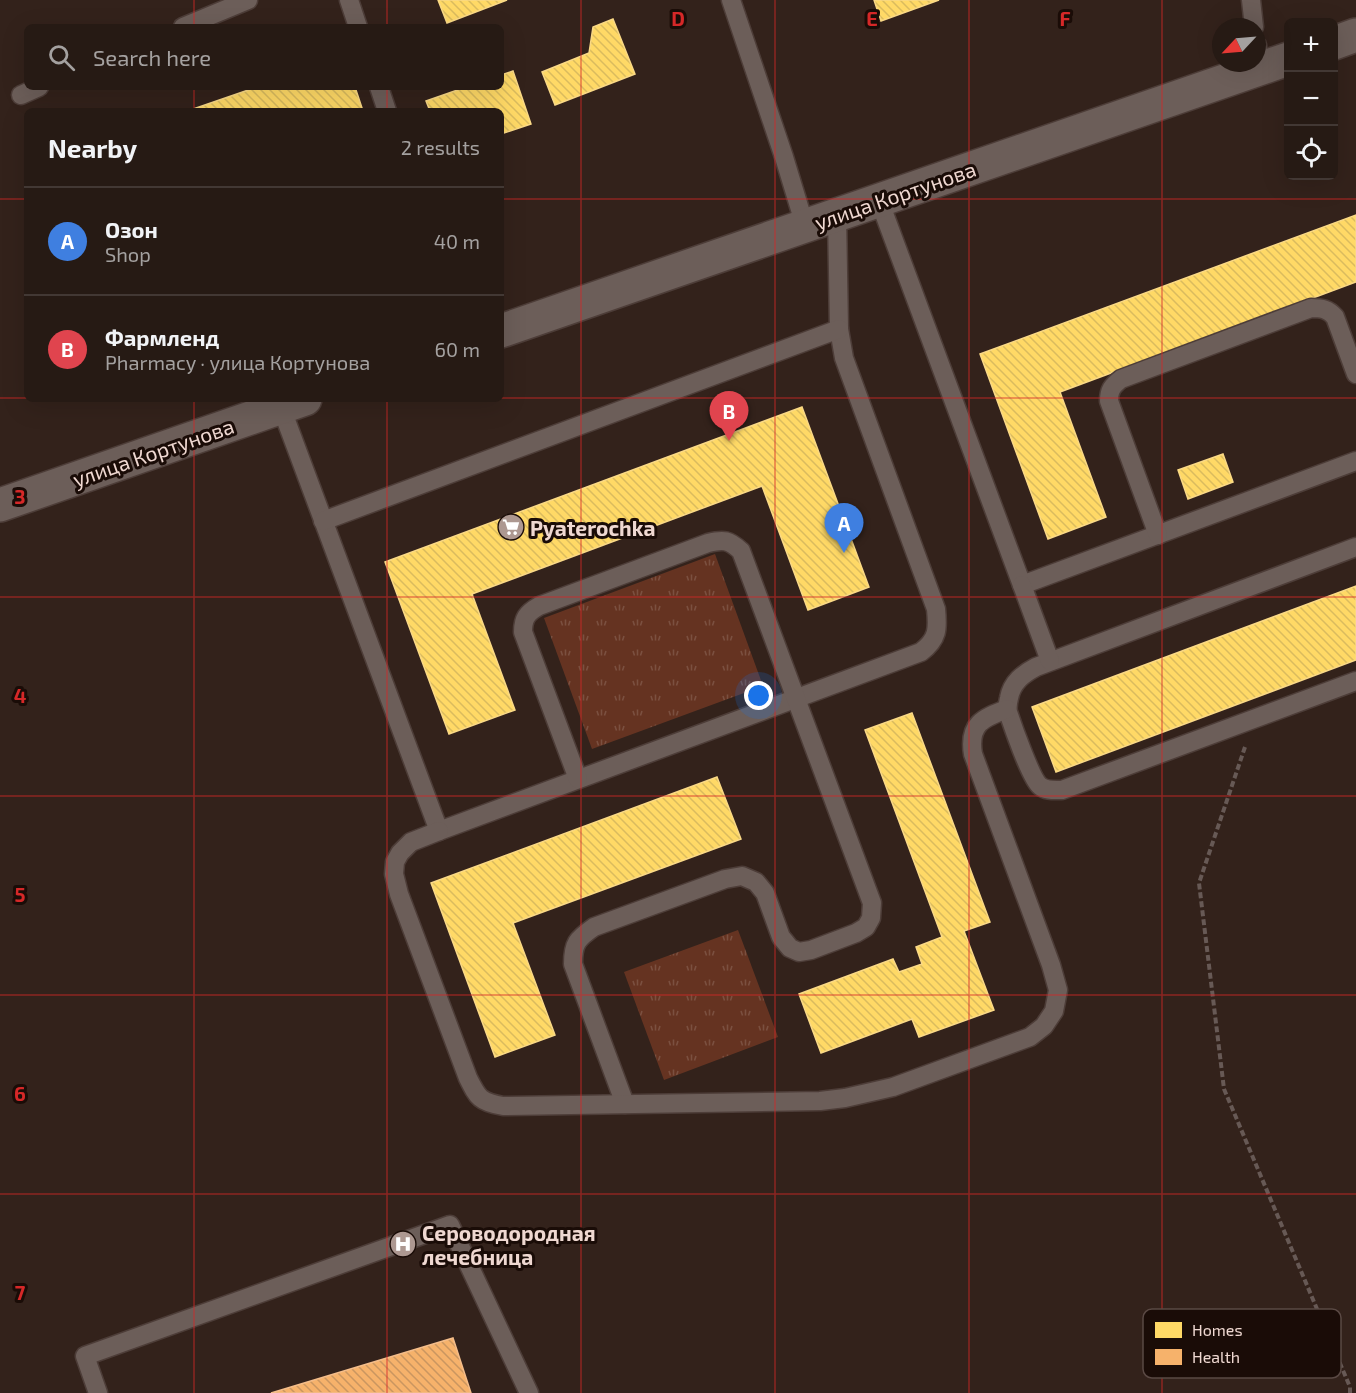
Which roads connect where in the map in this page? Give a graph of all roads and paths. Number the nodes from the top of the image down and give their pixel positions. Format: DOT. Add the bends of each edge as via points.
graph roads {
  1 [pos="248,0"];
  2 [pos="349,0"];
  3 [pos="730,0"];
  4 [pos="1251,0"];
  5 [pos="1253,18"];
  6 [pos="190,24"];
  7 [pos="357,24"];
  8 [pos="1356,35"];
  9 [pos="1338,42"];
  10 [pos="1269,57"];
  11 [pos="32,90"];
  12 [pos="380,90"];
  13 [pos="21,95"];
  14 [pos="386,108"];
  15 [pos="879,200"];
  16 [pos="837,215"];
  17 [pos="805,226"];
  18 [pos="839,329"];
  19 [pos="504,330"];
  20 [pos="1356,374"];
  21 [pos="293,403"];
  22 [pos="1356,461"];
  23 [pos="0,505"];
  24 [pos="323,521"];
  25 [pos="1158,535"];
  26 [pos="1356,547"];
  27 [pos="1022,585"];
  28 [pos="1050,661"];
  29 [pos="1356,681"];
  30 [pos="796,699"];
  31 [pos="1007,709"];
  32 [pos="1255,718"];
  33 [pos="578,779"];
  34 [pos="439,831"];
  35 [pos="625,1104"];
  36 [pos="1317,1309"];
  37 [pos="1341,1366"];
  38 [pos="98,1393"];
  39 [pos="529,1393"];
  40 [pos="1350,1393"];
  1 -- 6 [label="lane"];
  2 -- 7 [label="lane"];
  3 -- 17 [label="lane"];
  4 -- 5 [label="lane"];
  8 -- 9 [label="main road"];
  10 -- 15 [label="main road, улица Кортунова"];
  11 -- 13 [label="lane"];
  12 -- 14 [label="lane"];
  15 -- 16 [label="main road, улица Кортунова"];
  15 -- 27 [label="lane"];
  16 -- 17 [label="main road, улица Кортунова"];
  16 -- 18 [label="lane"];
  17 -- 19 [label="main road, улица Кортунова"];
  18 -- 24 [label="lane"];
  18 -- 30 [label="lane" via="847,368 936,609 938,625 934,637 921,652"];
  20 -- 25 [label="lane" via="1335,317 1329,311 1311,308 1121,379 1112,386 1108,401"];
  21 -- 23 [label="main road, улица Кортунова"];
  21 -- 24 [label="lane"];
  22 -- 25 [label="lane"];
  24 -- 34 [label="lane"];
  25 -- 27 [label="lane"];
  26 -- 28 [label="lane"];
  27 -- 28 [label="lane"];
  28 -- 31 [label="lane" via="1022,675 1014,684"];
  29 -- 32 [label="lane"];
  30 -- 33 [label="lane"];
  30 -- 33 [label="lane" via="741,551 720,540 687,551 539,606 523,620 523,632"];
  30 -- 35 [label="lane" via="872,903 871,918 856,933 799,952 782,937 765,893 756,882 742,876 594,927 578,938 573,964"];
  31 -- 32 [label="lane" via="1032,776 1050,791 1062,790"];
  31 -- 35 [label="lane" via="986,717 978,725 971,744 1058,990 1054,1011 1044,1026 1030,1037 892,1088 845,1098"];
  32 -- 36 [label="path" via="1199,883 1224,1089"];
  33 -- 34 [label="lane"];
  34 -- 35 [label="lane" via="411,842 395,862 394,874 477,1095 488,1103 503,1106"];
  37 -- 40 [label="path"];
  38 -- 39 [label="lane" via="85,1356 450,1225"];
}
